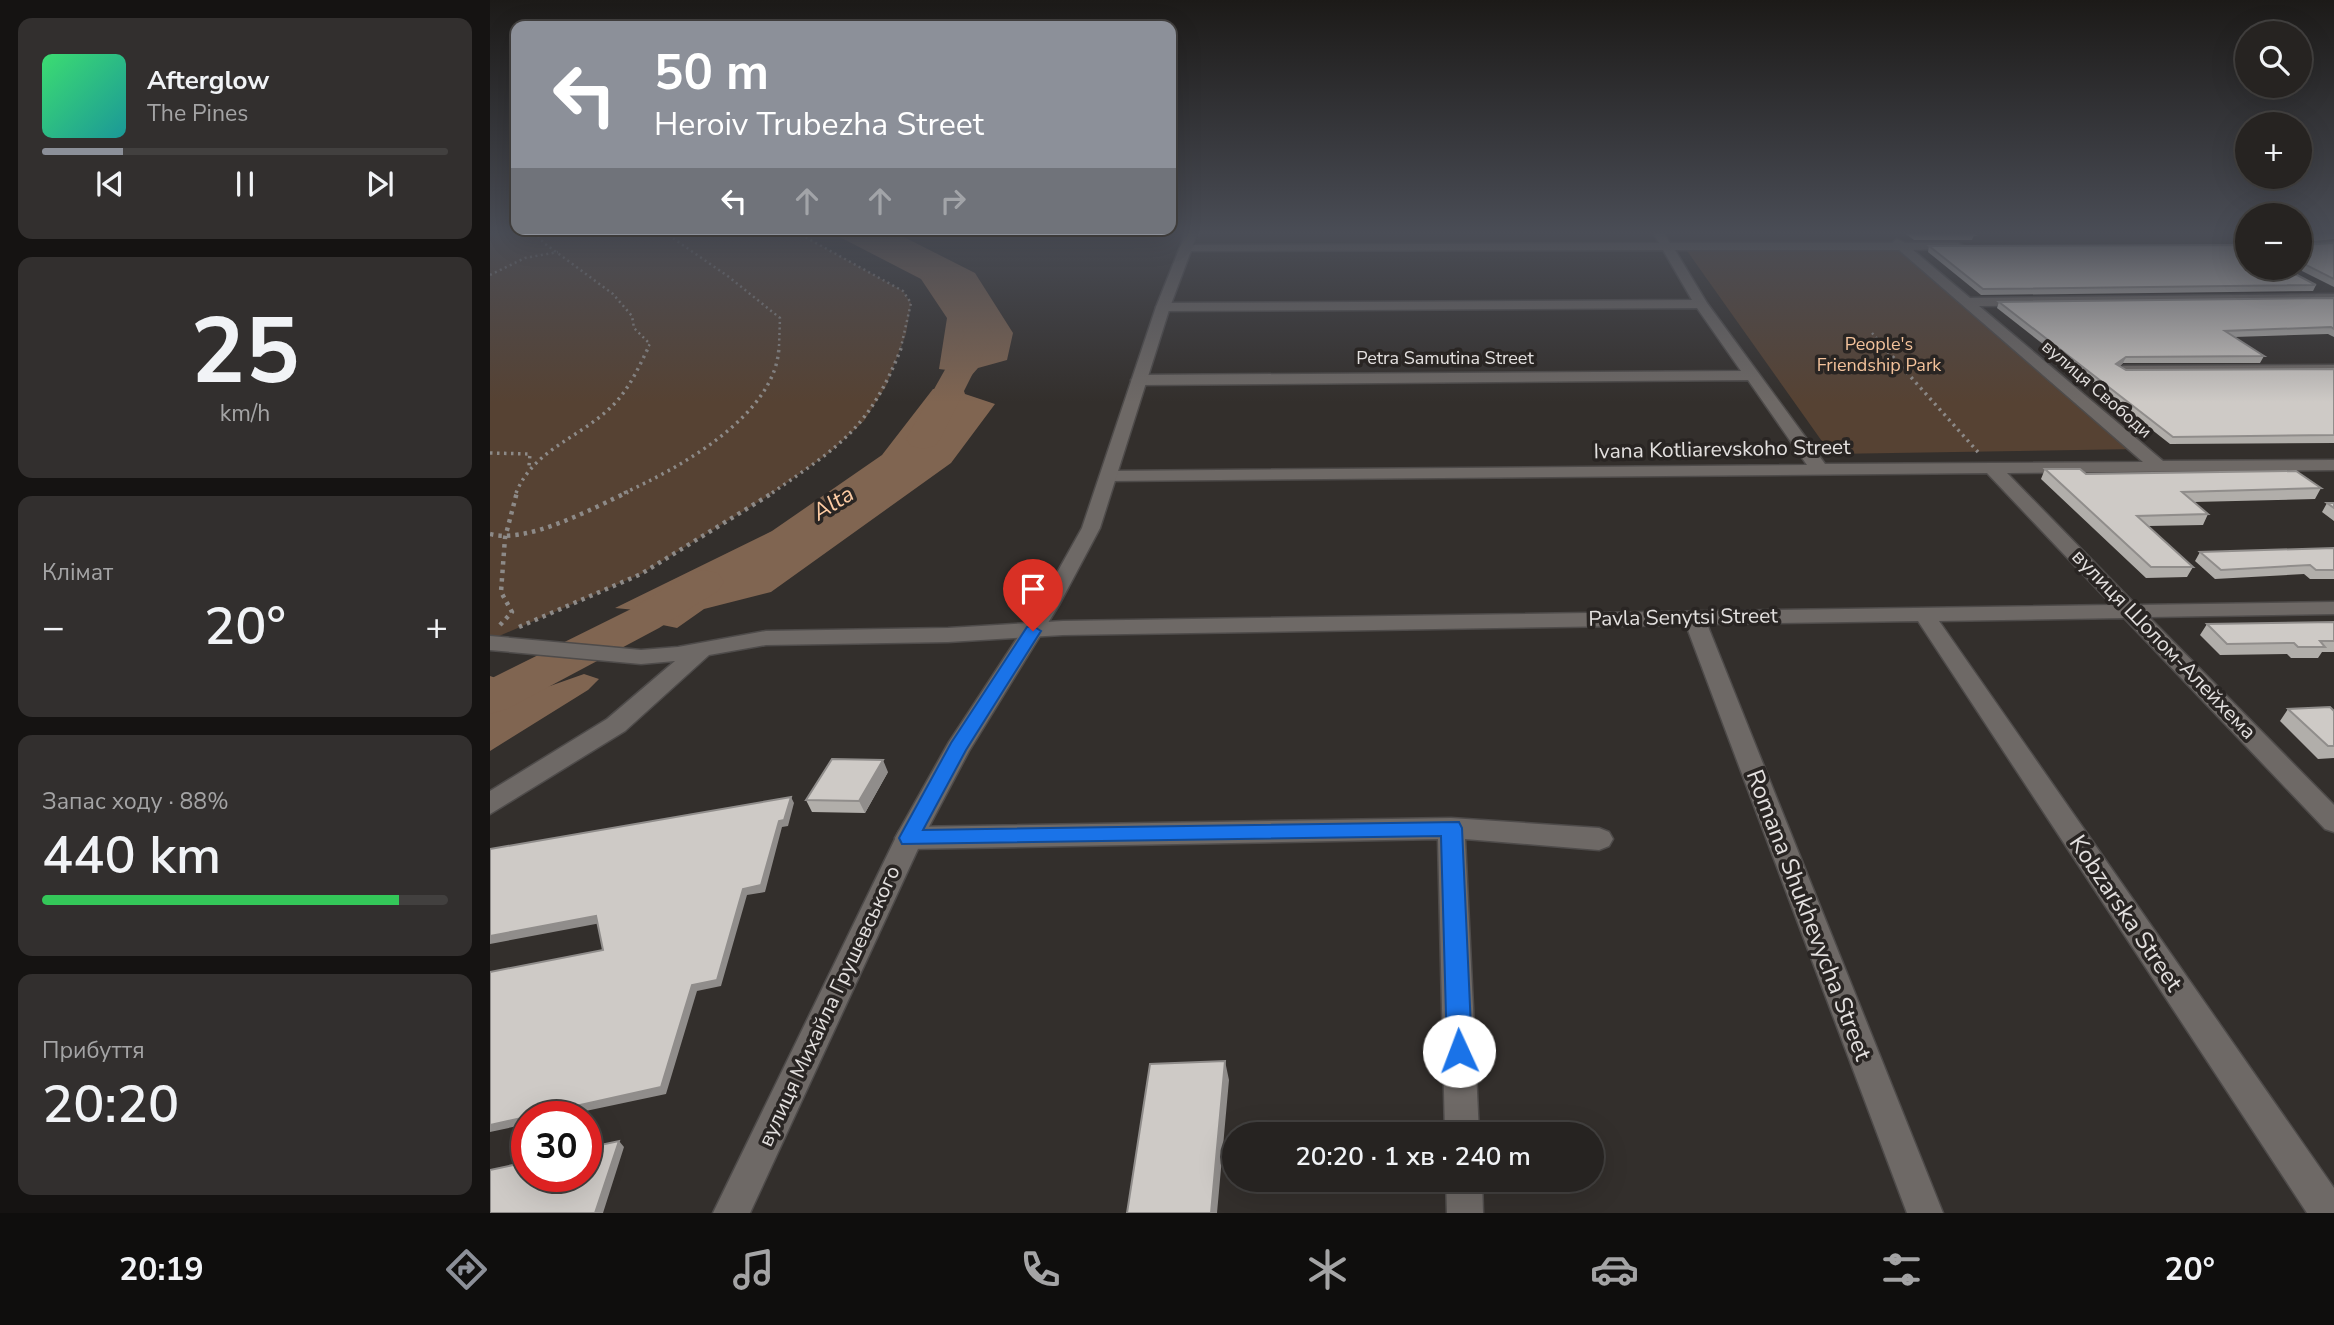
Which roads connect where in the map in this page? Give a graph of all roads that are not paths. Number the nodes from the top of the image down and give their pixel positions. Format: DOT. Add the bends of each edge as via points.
graph roads {
  1 [pos="1170,289"];
  2 [pos="1693,289"];
  3 [pos="1951,289"];
  4 [pos="2334,296"];
  5 [pos="1966,302"];
  6 [pos="1702,304"];
  7 [pos="1163,307"];
  8 [pos="2334,369"];
  9 [pos="2123,370"];
  10 [pos="1751,375"];
  11 [pos="1139,380"];
  12 [pos="2334,465"];
  13 [pos="2158,466"];
  14 [pos="1992,468"];
  15 [pos="1820,470"];
  16 [pos="1110,476"];
  17 [pos="2334,608"];
  18 [pos="2133,610"];
  19 [pos="1924,614"];
  20 [pos="1693,616"];
  21 [pos="1033,631"];
  22 [pos="494,636"];
  23 [pos="703,649"];
  24 [pos="490,803"];
  25 [pos="2334,822"];
  26 [pos="1451,828"];
  27 [pos="909,838"];
  28 [pos="1599,839"];
  29 [pos="1462,1122"];
  30 [pos="1464,1192"];
  31 [pos="731,1213"];
  32 [pos="1465,1213"];
  33 [pos="1924,1213"];
  34 [pos="2329,1213"];
  1 -- 7 [label="street, вулиця Михайла Грушевського"];
  2 -- 6 [label="street"];
  3 -- 5 [label="street, вулиця Свободи"];
  4 -- 5 [label="street"];
  5 -- 13 [label="street, вулиця Свободи"];
  6 -- 7 [label="street"];
  6 -- 10 [label="street"];
  7 -- 11 [label="street, вулиця Михайла Грушевського"];
  8 -- 9 [label="street"];
  10 -- 11 [label="street, Petra Samutina Street"];
  10 -- 15 [label="street"];
  11 -- 16 [label="street, вулиця Михайла Грушевського"];
  12 -- 13 [label="street, Ivana Kotliarevskoho Street"];
  13 -- 14 [label="street, Ivana Kotliarevskoho Street"];
  14 -- 15 [label="street, Ivana Kotliarevskoho Street"];
  14 -- 18 [label="street, вулиця Шолом-Алейхема"];
  15 -- 16 [label="street, Ivana Kotliarevskoho Street"];
  16 -- 21 [label="street, вулиця Михайла Грушевського" via="1091,528"];
  17 -- 18 [label="street, Pavla Senytsi Street"];
  18 -- 19 [label="street, Pavla Senytsi Street"];
  18 -- 25 [label="street, вулиця Шолом-Алейхема"];
  19 -- 20 [label="street, Pavla Senytsi Street"];
  19 -- 34 [label="street, Kobzarska Street"];
  20 -- 21 [label="street, Pavla Senytsi Street"];
  20 -- 33 [label="street, Romana Shukhevycha Street"];
  21 -- 23 [label="street, Pavla Senytsi Street" via="766,638"];
  21 -- 27 [label="street, вулиця Михайла Грушевського" via="958,748"];
  22 -- 23 [label="street, Pavla Senytsi Street" via="641,657"];
  23 -- 24 [label="street" via="616,724"];
  26 -- 27 [label="street"];
  26 -- 28 [label="street"];
  26 -- 29 [label="street"];
  27 -- 31 [label="street, вулиця Михайла Грушевського"];
  30 -- 32 [label="street"];
}
